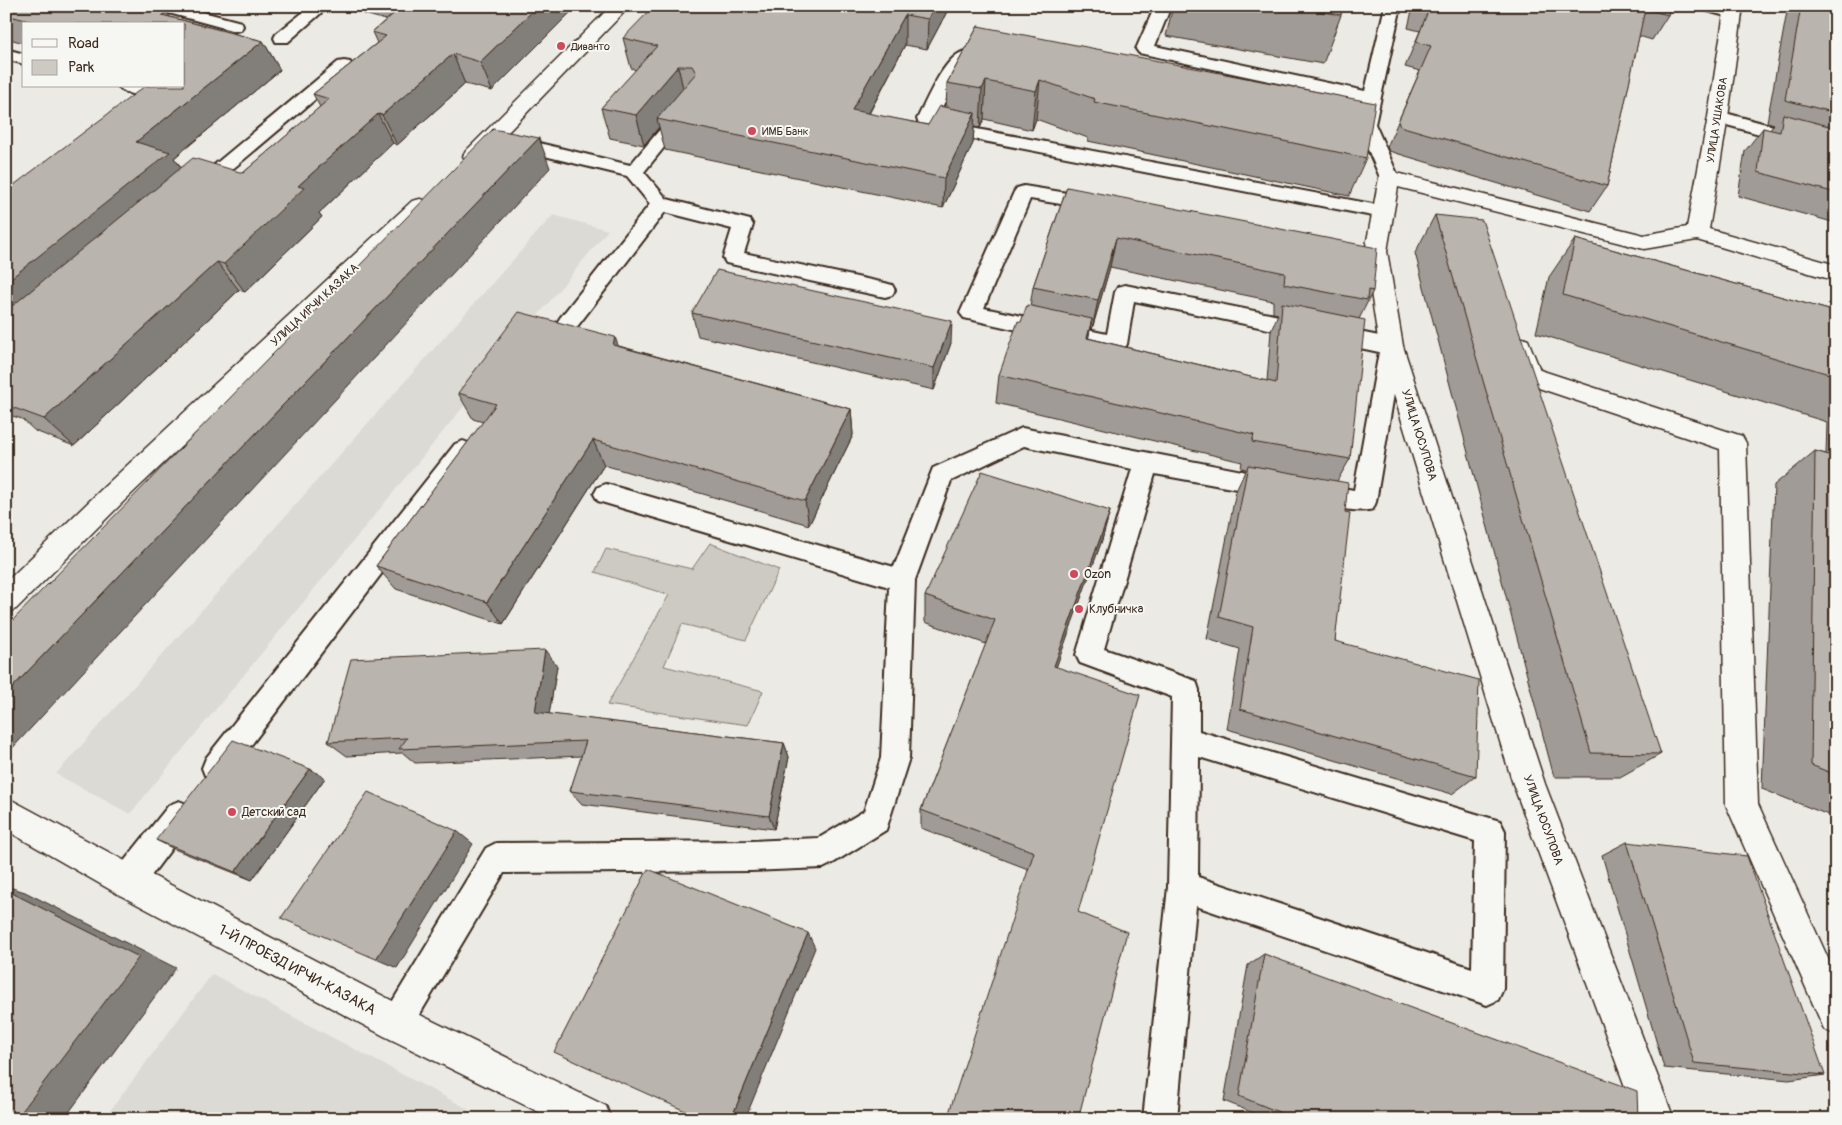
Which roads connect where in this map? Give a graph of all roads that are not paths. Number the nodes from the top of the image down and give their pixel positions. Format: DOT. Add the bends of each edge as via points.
graph roads {
  1 [pos="160,6"];
  2 [pos="321,6"];
  3 [pos="621,6"];
  4 [pos="1163,6"];
  5 [pos="1393,6"];
  6 [pos="1706,6"];
  7 [pos="1734,9"];
  8 [pos="235,26"];
  9 [pos="282,38"];
  10 [pos="6,54"];
  11 [pos="22,58"];
  12 [pos="1005,60"];
  13 [pos="344,66"];
  14 [pos="1372,98"];
  15 [pos="692,102"];
  16 [pos="1718,117"];
  17 [pos="1348,121"];
  18 [pos="1366,124"];
  19 [pos="492,138"];
  20 [pos="1836,149"];
  21 [pos="456,172"];
  22 [pos="634,172"];
  23 [pos="1389,178"];
  24 [pos="434,193"];
  25 [pos="1468,198"];
  26 [pos="179,204"];
  27 [pos="660,204"];
  28 [pos="1112,207"];
  29 [pos="1383,212"];
  30 [pos="1478,226"];
  31 [pos="1698,233"];
  32 [pos="1836,273"];
  33 [pos="885,290"];
  34 [pos="1511,320"];
  35 [pos="568,323"];
  36 [pos="1391,346"];
  37 [pos="470,441"];
  38 [pos="1146,463"];
  39 [pos="606,494"];
  40 [pos="902,580"];
  41 [pos="6,600"];
  42 [pos="1185,740"];
  43 [pos="6,812"];
  44 [pos="128,881"];
  45 [pos="1183,887"];
  46 [pos="1836,1017"];
  47 [pos="397,1023"];
  48 [pos="592,1119"];
  49 [pos="1160,1119"];
  50 [pos="1656,1119"];
  1 -- 8 [label="lane"];
  2 -- 9 [label="lane"];
  3 -- 19 [label="street"];
  4 -- 14 [label="lane" via="1145,49"];
  5 -- 14 [label="lane"];
  6 -- 7 [label="lane"];
  7 -- 16 [label="street, УЛИЦА УШАКОВА"];
  10 -- 11 [label="lane"];
  12 -- 29 [label="lane" via="975,55 965,56 956,63 926,119 927,125"];
  13 -- 26 [label="lane"];
  14 -- 18 [label="lane"];
  15 -- 22 [label="lane"];
  16 -- 20 [label="lane"];
  16 -- 31 [label="street, УЛИЦА УШАКОВА"];
  17 -- 18 [label="lane"];
  18 -- 23 [label="lane"];
  19 -- 21 [label="street"];
  19 -- 22 [label="lane"];
  22 -- 27 [label="lane"];
  23 -- 25 [label="street"];
  23 -- 29 [label="street, УЛИЦА ЮСУПОВА"];
  24 -- 41 [label="street, УЛИЦА ИРЧИ КАЗАКА"];
  25 -- 30 [label="street"];
  25 -- 31 [label="street" via="1644,242"];
  27 -- 33 [label="lane" via="743,226 733,258"];
  27 -- 35 [label="lane"];
  28 -- 36 [label="lane" via="1024,192 971,313 1116,344 1125,292"];
  29 -- 36 [label="street, УЛИЦА ЮСУПОВА" via="1366,249"];
  31 -- 32 [label="street"];
  34 -- 46 [label="street" via="1530,376 1733,443 1742,805"];
  36 -- 38 [label="lane" via="1364,502"];
  36 -- 50 [label="street, УЛИЦА ЮСУПОВА" via="1529,784"];
  37 -- 44 [label="lane"];
  38 -- 40 [label="lane" via="1022,438 941,475"];
  38 -- 42 [label="lane" via="1090,656 1186,690"];
  39 -- 40 [label="lane"];
  40 -- 47 [label="lane" via="895,758 876,820 822,853 496,858"];
  42 -- 45 [label="lane"];
  42 -- 45 [label="lane" via="1490,831 1487,989"];
  43 -- 44 [label="street, 1-Й ПРОЕЗД ИРЧИ-КАЗАКА"];
  44 -- 47 [label="street, 1-Й ПРОЕЗД ИРЧИ-КАЗАКА"];
  45 -- 49 [label="lane"];
  47 -- 48 [label="street, 1-Й ПРОЕЗД ИРЧИ-КАЗАКА"];
}
